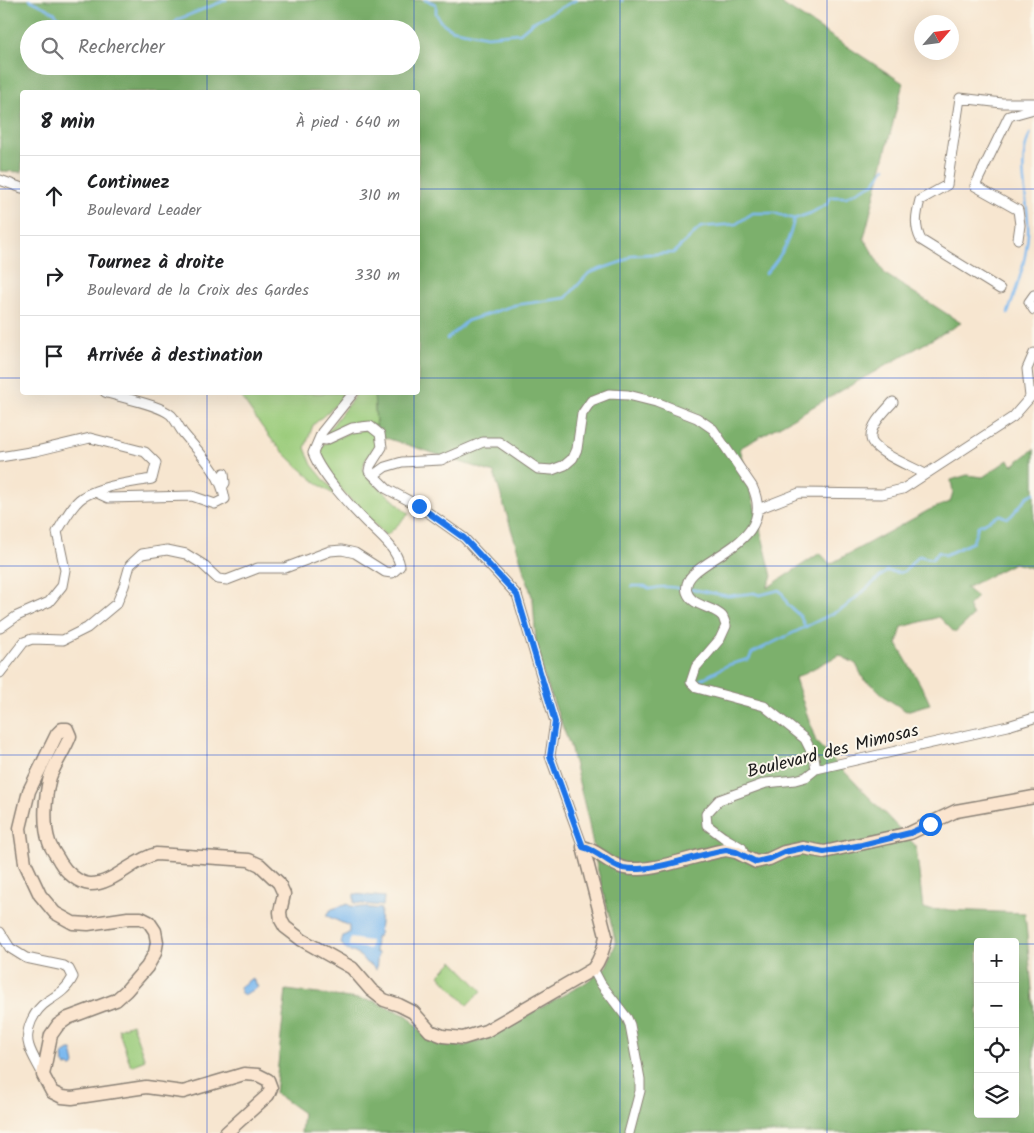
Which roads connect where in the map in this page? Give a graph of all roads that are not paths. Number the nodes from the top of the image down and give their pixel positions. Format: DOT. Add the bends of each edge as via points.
graph roads {
  1 [pos="1034,104"];
  2 [pos="1034,109"];
  3 [pos="0,180"];
  4 [pos="20,187"];
  5 [pos="1018,239"];
  6 [pos="1000,289"];
  7 [pos="1034,295"];
  8 [pos="1034,310"];
  9 [pos="1034,353"];
  10 [pos="115,395"];
  11 [pos="351,395"];
  12 [pos="1032,395"];
  13 [pos="894,402"];
  14 [pos="319,439"];
  15 [pos="0,456"];
  16 [pos="224,473"];
  17 [pos="925,474"];
  18 [pos="374,475"];
  19 [pos="223,486"];
  20 [pos="95,492"];
  21 [pos="758,509"];
  22 [pos="0,628"];
  23 [pos="0,673"];
  24 [pos="1034,718"];
  25 [pos="816,769"];
  26 [pos="1034,797"];
  27 [pos="583,847"];
  28 [pos="744,856"];
  29 [pos="0,932"];
  30 [pos="593,969"];
  31 [pos="43,1075"];
  32 [pos="226,1133"];
  33 [pos="629,1133"];
  1 -- 6 [label="street" via="960,98 947,185 920,200 916,216 921,240"];
  2 -- 5 [label="street" via="1009,116 975,186 1018,210"];
  3 -- 4 [label="street"];
  7 -- 8 [label="street" via="1029,302"];
  9 -- 12 [label="street" via="1027,369"];
  10 -- 19 [label="street" via="170,415"];
  11 -- 14 [label="street"];
  12 -- 17 [label="street" via="1013,416"];
  13 -- 17 [label="street" via="874,428 871,438 874,445"];
  14 -- 18 [label="street" via="326,440 352,428 370,426 380,434 382,447 370,466 369,471"];
  14 -- 23 [label="street" via="313,453 317,464 399,557 400,566 392,573 342,550 330,551 285,568 258,568 227,580 218,579 186,554 167,550 142,554 130,565 117,603 87,628 63,640 32,639 24,642"];
  15 -- 20 [label="street" via="90,438 144,452 156,463 152,479 114,485"];
  16 -- 19 [label="street"];
  17 -- 21 [label="street" via="904,489 882,494 799,493"];
  18 -- 21 [label="street" via="385,467 402,462 441,460 484,442 499,442 538,470 552,470 573,458 582,414 591,401 609,394 628,395 656,402 696,418 713,429 752,486"];
  18 -- 27 [label="street" via="387,489 419,506 464,538 517,595 555,722 550,756"];
  19 -- 20 [label="street" via="225,499 215,504 192,496 108,498"];
  20 -- 22 [label="street" via="82,498 57,532 66,570 62,586 49,602 17,616"];
  21 -- 25 [label="street" via="746,536 694,574 687,586 691,598 721,615 726,626 720,639 696,667 691,682 697,688 764,706 805,739"];
  24 -- 25 [label="street, Boulevard des Mimosas"];
  25 -- 28 [label="street, Boulevard des Mimosas" via="806,777 766,783 719,800 706,814 707,824 742,848"];
  26 -- 28 [label="street" via="956,811 910,833 862,845 824,852 803,848 756,862"];
  27 -- 28 [label="street" via="626,869 726,850"];
  27 -- 30 [label="street" via="606,936 601,958"];
  29 -- 31 [label="street" via="10,948 26,958 64,966 73,977 69,986 43,1005 32,1019 29,1046"];
  30 -- 31 [label="street" via="486,1031 464,1038 443,1036 430,1031 413,1012 384,1000 352,968 285,927 280,912 284,894 279,883 260,865 249,860 156,854 146,856 102,882 89,884 74,878 49,842 46,826 50,778 70,736 67,729 62,729 29,791 20,828 25,863 40,895 55,914 73,923 88,924 140,918 149,922 157,942 147,966 116,1000 58,1025 52,1035"];
  30 -- 33 [label="street" via="630,1025 640,1091"];
  31 -- 32 [label="street" via="52,1092 72,1098 146,1087 183,1092 244,1074 268,1080 271,1088 268,1095"];
}
